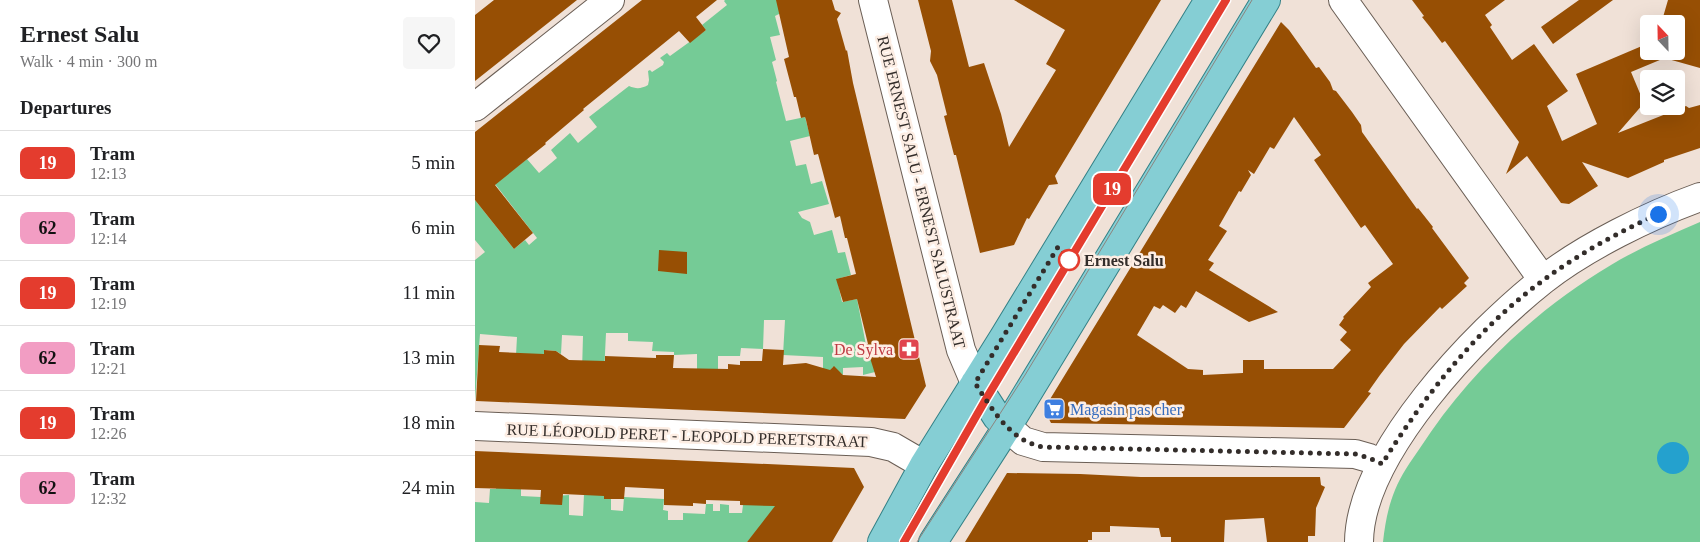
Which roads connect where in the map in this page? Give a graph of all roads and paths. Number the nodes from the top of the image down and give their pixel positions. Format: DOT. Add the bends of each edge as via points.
graph roads {
  1 [pos="610,0"];
  2 [pos="873,0"];
  3 [pos="1209,0"];
  4 [pos="1266,0"];
  5 [pos="1343,0"];
  6 [pos="475,107"];
  7 [pos="1700,197"];
  8 [pos="1543,280"];
  9 [pos="975,383"];
  10 [pos="475,426"];
  11 [pos="1007,427"];
  12 [pos="1382,464"];
  13 [pos="924,465"];
  14 [pos="882,542"];
  15 [pos="933,542"];
  16 [pos="1359,542"];
  1 -- 6 [label="street"];
  2 -- 9 [label="street, RUE ERNEST SALU - ERNEST SALUSTRAAT" via="961,350"];
  3 -- 9 [label="main road"];
  4 -- 11 [label="main road"];
  5 -- 8 [label="street"];
  7 -- 8 [label="street" via="1608,239"];
  8 -- 12 [label="street" via="1496,320 1446,374 1421,404"];
  9 -- 11 [label="main road"];
  9 -- 13 [label="main road"];
  10 -- 13 [label="street, RUE LÉOPOLD PERET - LEOPOLD PERETSTRAAT" via="871,442 893,447"];
  11 -- 12 [label="street" via="1023,441 1043,447 1355,454"];
  11 -- 15 [label="main road"];
  12 -- 16 [label="street" via="1364,511"];
  13 -- 14 [label="main road"];
}
